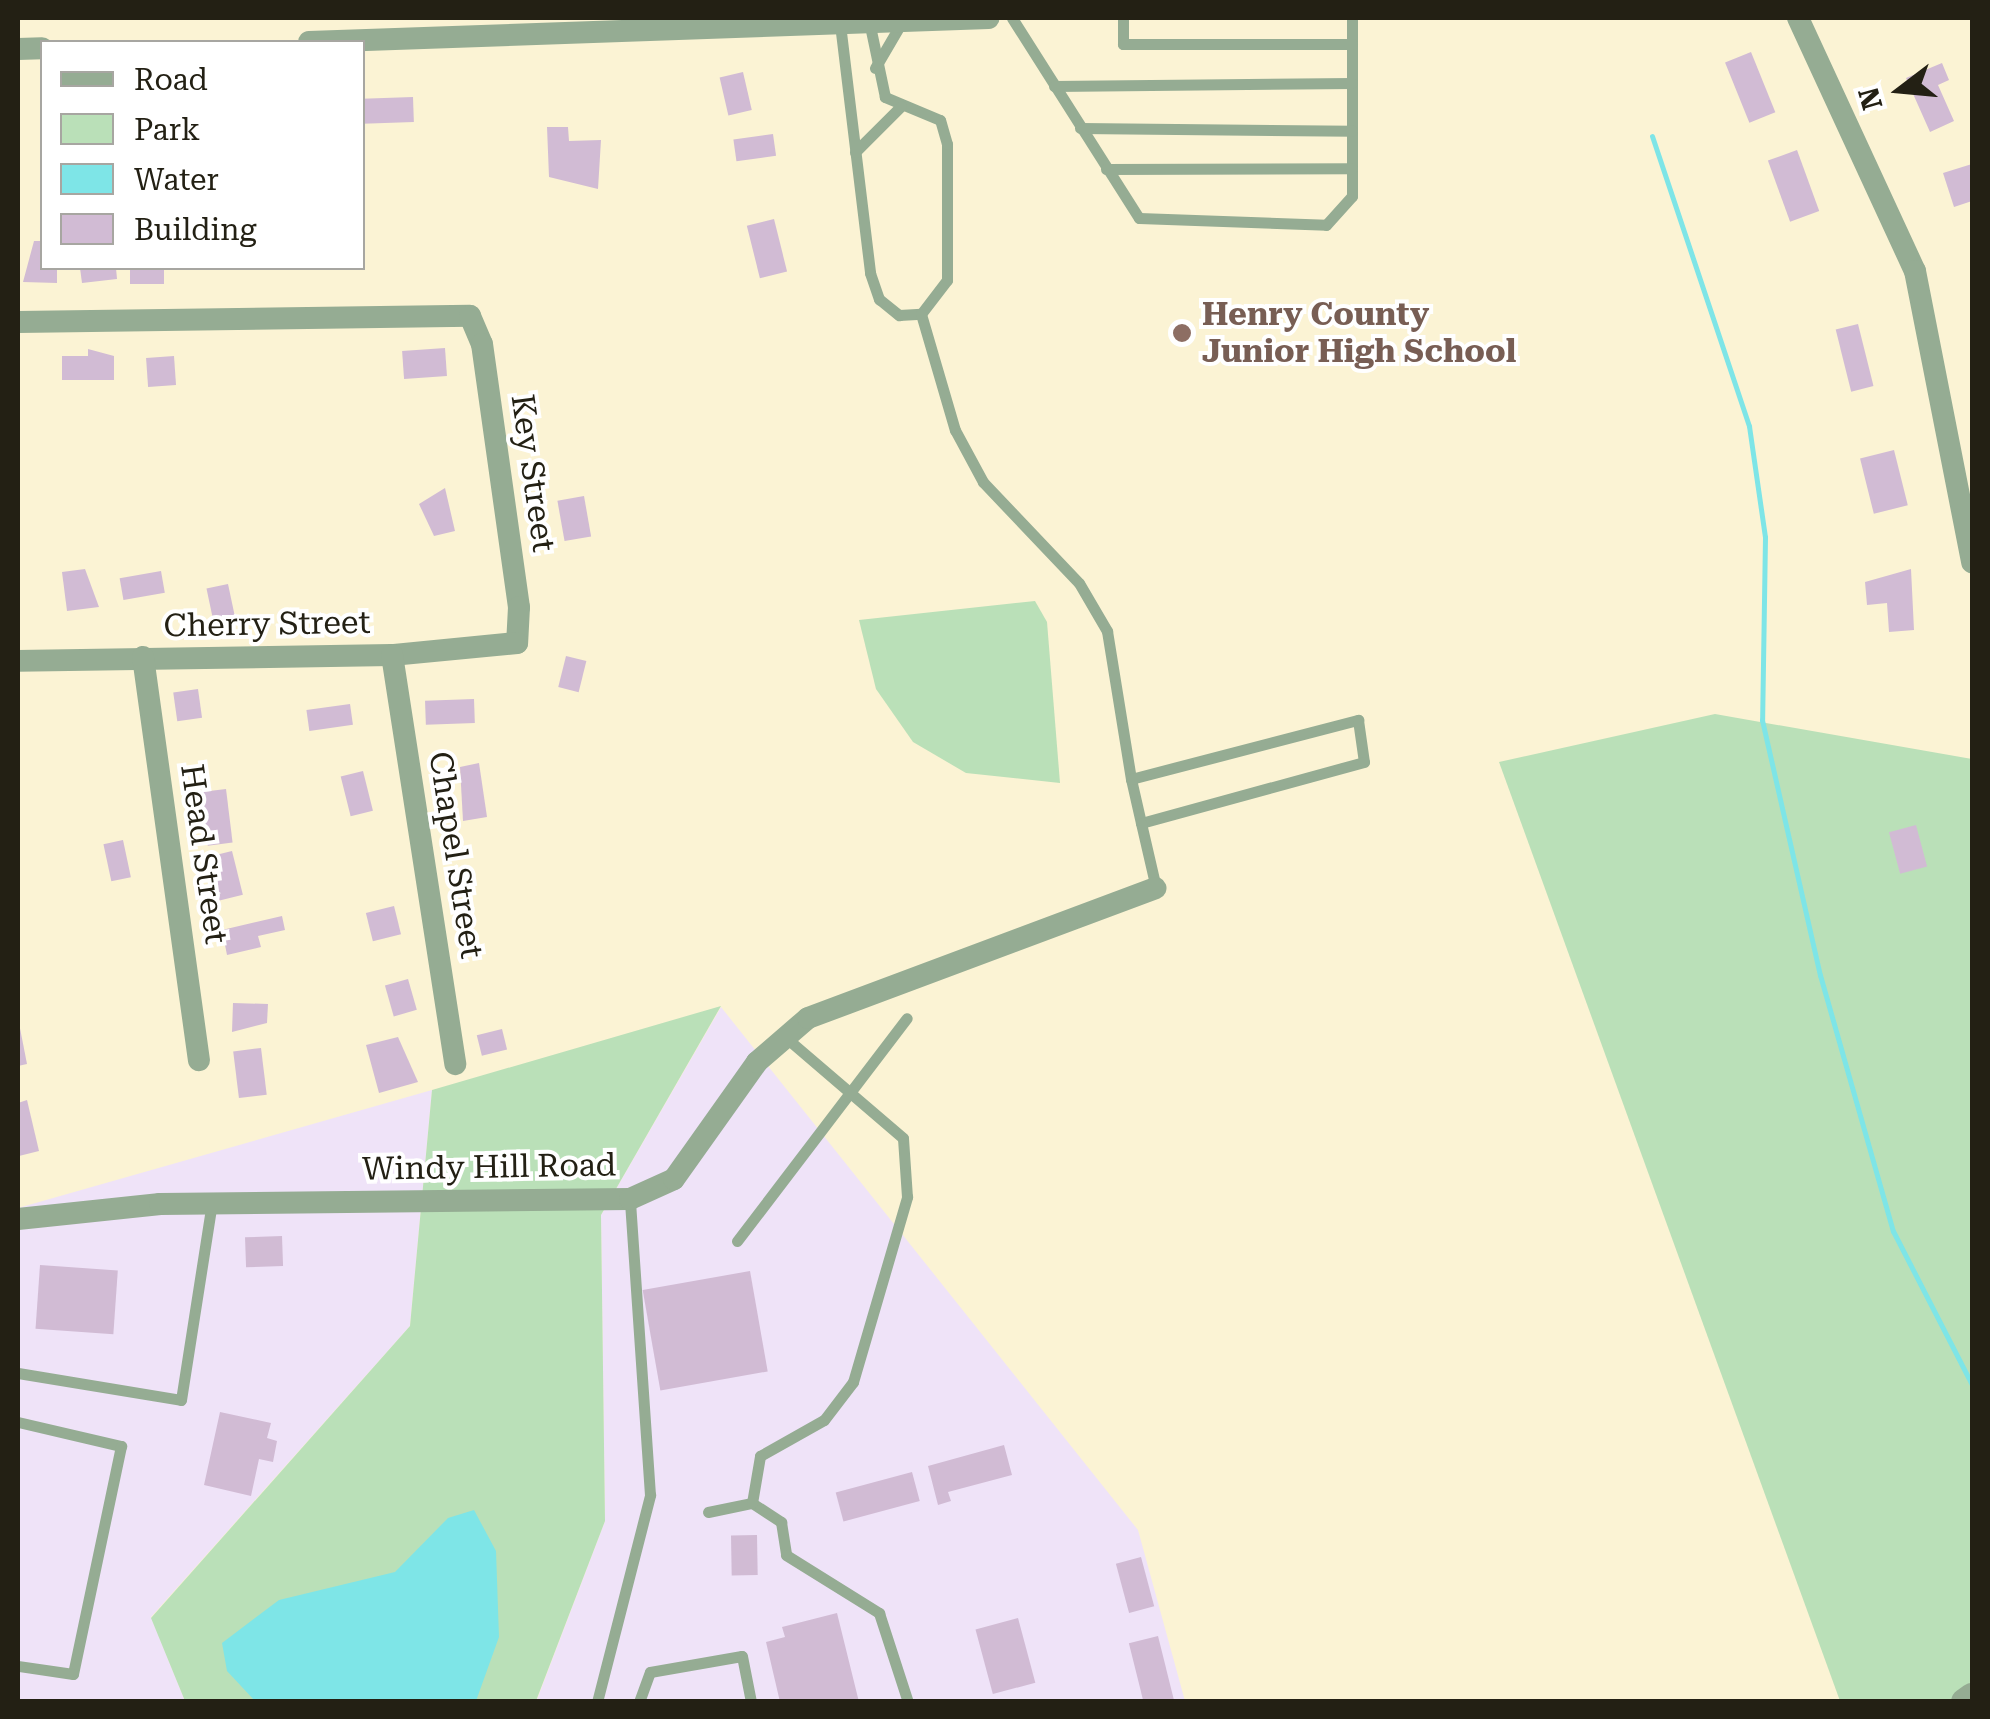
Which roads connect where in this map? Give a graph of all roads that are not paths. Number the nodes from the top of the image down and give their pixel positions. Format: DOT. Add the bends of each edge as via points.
graph roads {
  1 [pos="868,18"];
  2 [pos="904,18"];
  3 [pos="989,18"];
  4 [pos="1012,18"];
  5 [pos="1123,18"];
  6 [pos="1352,18"];
  7 [pos="1798,18"];
  8 [pos="840,19"];
  9 [pos="355,40"];
  10 [pos="1352,44"];
  11 [pos="874,68"];
  12 [pos="1352,84"];
  13 [pos="1054,86"];
  14 [pos="900,106"];
  15 [pos="1080,128"];
  16 [pos="1352,131"];
  17 [pos="855,152"];
  18 [pos="1352,168"];
  19 [pos="1106,169"];
  20 [pos="921,314"];
  21 [pos="18,322"];
  22 [pos="1972,562"];
  23 [pos="517,643"];
  24 [pos="392,655"];
  25 [pos="143,658"];
  26 [pos="18,661"];
  27 [pos="1131,780"];
  28 [pos="1141,823"];
  29 [pos="1156,888"];
  30 [pos="907,1018"];
  31 [pos="784,1036"];
  32 [pos="199,1060"];
  33 [pos="455,1064"];
  34 [pos="850,1088"];
  35 [pos="630,1199"];
  36 [pos="212,1202"];
  37 [pos="18,1219"];
  38 [pos="737,1241"];
  39 [pos="18,1374"];
  40 [pos="18,1422"];
  41 [pos="752,1504"];
  42 [pos="708,1512"];
  43 [pos="18,1666"];
  44 [pos="1972,1698"];
  45 [pos="597,1702"];
  46 [pos="639,1702"];
  47 [pos="752,1702"];
  48 [pos="908,1702"];
  49 [pos="1965,1702"];
  1 -- 2 [label="street"];
  1 -- 8 [label="street"];
  1 -- 11 [label="lane"];
  2 -- 3 [label="street"];
  2 -- 11 [label="lane"];
  4 -- 13 [label="lane"];
  5 -- 10 [label="lane" via="1122,44"];
  6 -- 10 [label="lane"];
  7 -- 22 [label="street" via="1915,272"];
  8 -- 9 [label="street"];
  8 -- 17 [label="lane"];
  10 -- 12 [label="lane"];
  11 -- 14 [label="lane" via="885,96"];
  12 -- 13 [label="lane"];
  12 -- 16 [label="lane"];
  13 -- 15 [label="lane"];
  14 -- 17 [label="lane"];
  14 -- 20 [label="lane" via="940,120 947,144 947,280"];
  15 -- 16 [label="lane"];
  15 -- 19 [label="lane"];
  16 -- 18 [label="lane"];
  17 -- 20 [label="lane" via="880,300 899,315"];
  18 -- 19 [label="lane"];
  18 -- 19 [label="lane" via="1350,206 1326,225 1156,224 1133,212"];
  20 -- 27 [label="lane" via="955,430 982,482 1078,583 1107,631"];
  21 -- 23 [label="street, Key Street" via="470,316 508,519"];
  23 -- 24 [label="street, Cherry Street"];
  24 -- 25 [label="street, Cherry Street"];
  24 -- 33 [label="street, Chapel Street"];
  25 -- 26 [label="street, Cherry Street"];
  25 -- 32 [label="street, Head Street"];
  27 -- 28 [label="lane"];
  27 -- 28 [label="lane" via="1349,719 1358,720 1367,753 1364,762"];
  28 -- 29 [label="lane"];
  29 -- 31 [label="street, Windy Hill Road" via="848,998"];
  30 -- 34 [label="lane"];
  31 -- 34 [label="lane"];
  31 -- 35 [label="street, Windy Hill Road" via="674,1179"];
  34 -- 38 [label="lane"];
  34 -- 41 [label="lane" via="903,1138 908,1197 853,1382 824,1420 760,1456"];
  35 -- 36 [label="street, Windy Hill Road"];
  35 -- 45 [label="lane" via="650,1494"];
  36 -- 37 [label="street, Windy Hill Road"];
  36 -- 39 [label="lane" via="181,1400"];
  40 -- 43 [label="lane" via="121,1446 73,1674"];
  41 -- 42 [label="lane"];
  41 -- 48 [label="lane" via="781,1522 786,1555 879,1613"];
  44 -- 49 [label="street"];
  46 -- 47 [label="lane" via="650,1672 742,1656"];
}
